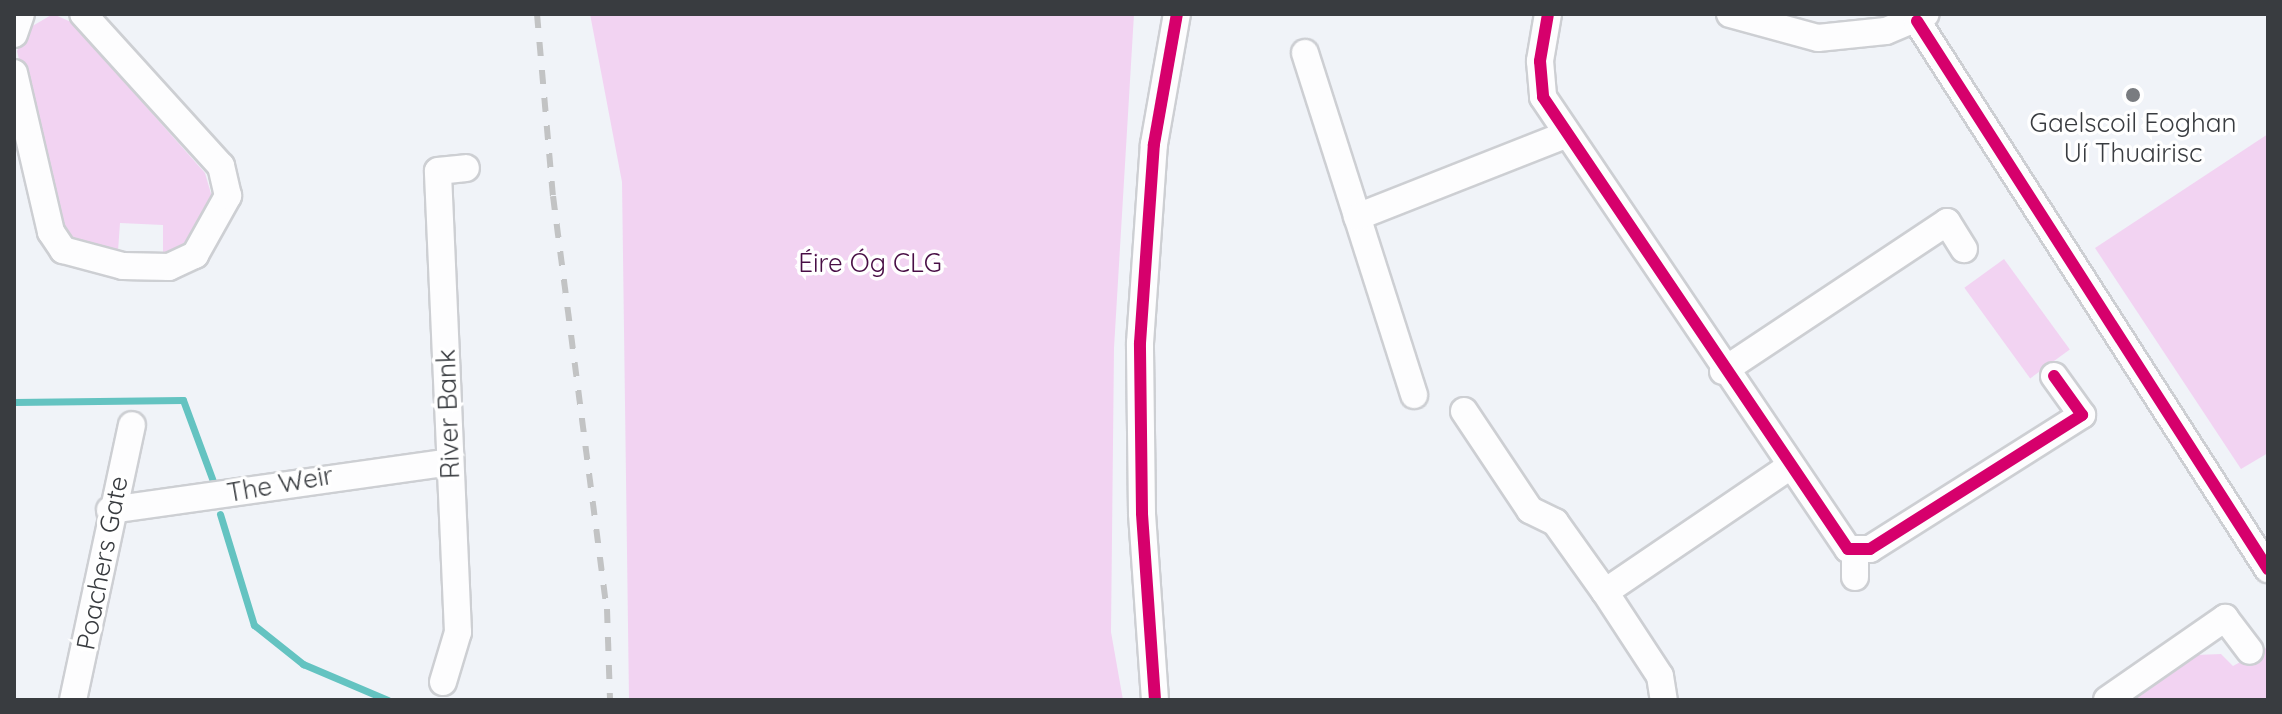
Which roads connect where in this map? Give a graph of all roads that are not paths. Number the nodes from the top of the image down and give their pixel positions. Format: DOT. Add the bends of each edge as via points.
graph roads {
  1 [pos="21,14"];
  2 [pos="83,14"];
  3 [pos="1548,14"];
  4 [pos="1730,14"];
  5 [pos="1921,17"];
  6 [pos="1174,19"];
  7 [pos="14,34"];
  8 [pos="1305,53"];
  9 [pos="14,73"];
  10 [pos="1565,135"];
  11 [pos="466,168"];
  12 [pos="1357,217"];
  13 [pos="1964,249"];
  14 [pos="1723,371"];
  15 [pos="2054,376"];
  16 [pos="1414,395"];
  17 [pos="1464,411"];
  18 [pos="132,425"];
  19 [pos="450,462"];
  20 [pos="1789,467"];
  21 [pos="110,510"];
  22 [pos="1855,549"];
  23 [pos="2268,569"];
  24 [pos="1855,577"];
  25 [pos="1605,592"];
  26 [pos="2250,651"];
  27 [pos="443,682"];
  28 [pos="73,700"];
  29 [pos="1155,700"];
  30 [pos="1664,700"];
  31 [pos="2107,700"];
  1 -- 7 [label="street"];
  2 -- 9 [label="street" via="221,166 228,196 195,255 169,267 123,266 63,250 51,232"];
  3 -- 10 [label="street" via="1540,61 1543,97"];
  4 -- 5 [label="street" via="1818,38 1872,34"];
  5 -- 23 [label="street"];
  6 -- 29 [label="street" via="1154,144 1140,343 1142,513"];
  8 -- 12 [label="street"];
  10 -- 12 [label="street"];
  10 -- 14 [label="street"];
  11 -- 19 [label="street, River Bank" via="438,171"];
  12 -- 16 [label="street"];
  13 -- 14 [label="street" via="1947,222"];
  14 -- 20 [label="street"];
  15 -- 22 [label="street" via="2082,415 1870,549"];
  17 -- 25 [label="street" via="1530,510 1555,522"];
  18 -- 21 [label="street, Poachers Gate"];
  19 -- 21 [label="street, The Weir"];
  19 -- 27 [label="street, River Bank" via="458,632"];
  20 -- 22 [label="street" via="1837,539"];
  20 -- 25 [label="street"];
  21 -- 28 [label="street, Poachers Gate"];
  22 -- 24 [label="street"];
  25 -- 30 [label="street" via="1660,676"];
  26 -- 31 [label="street" via="2225,618"];
}
